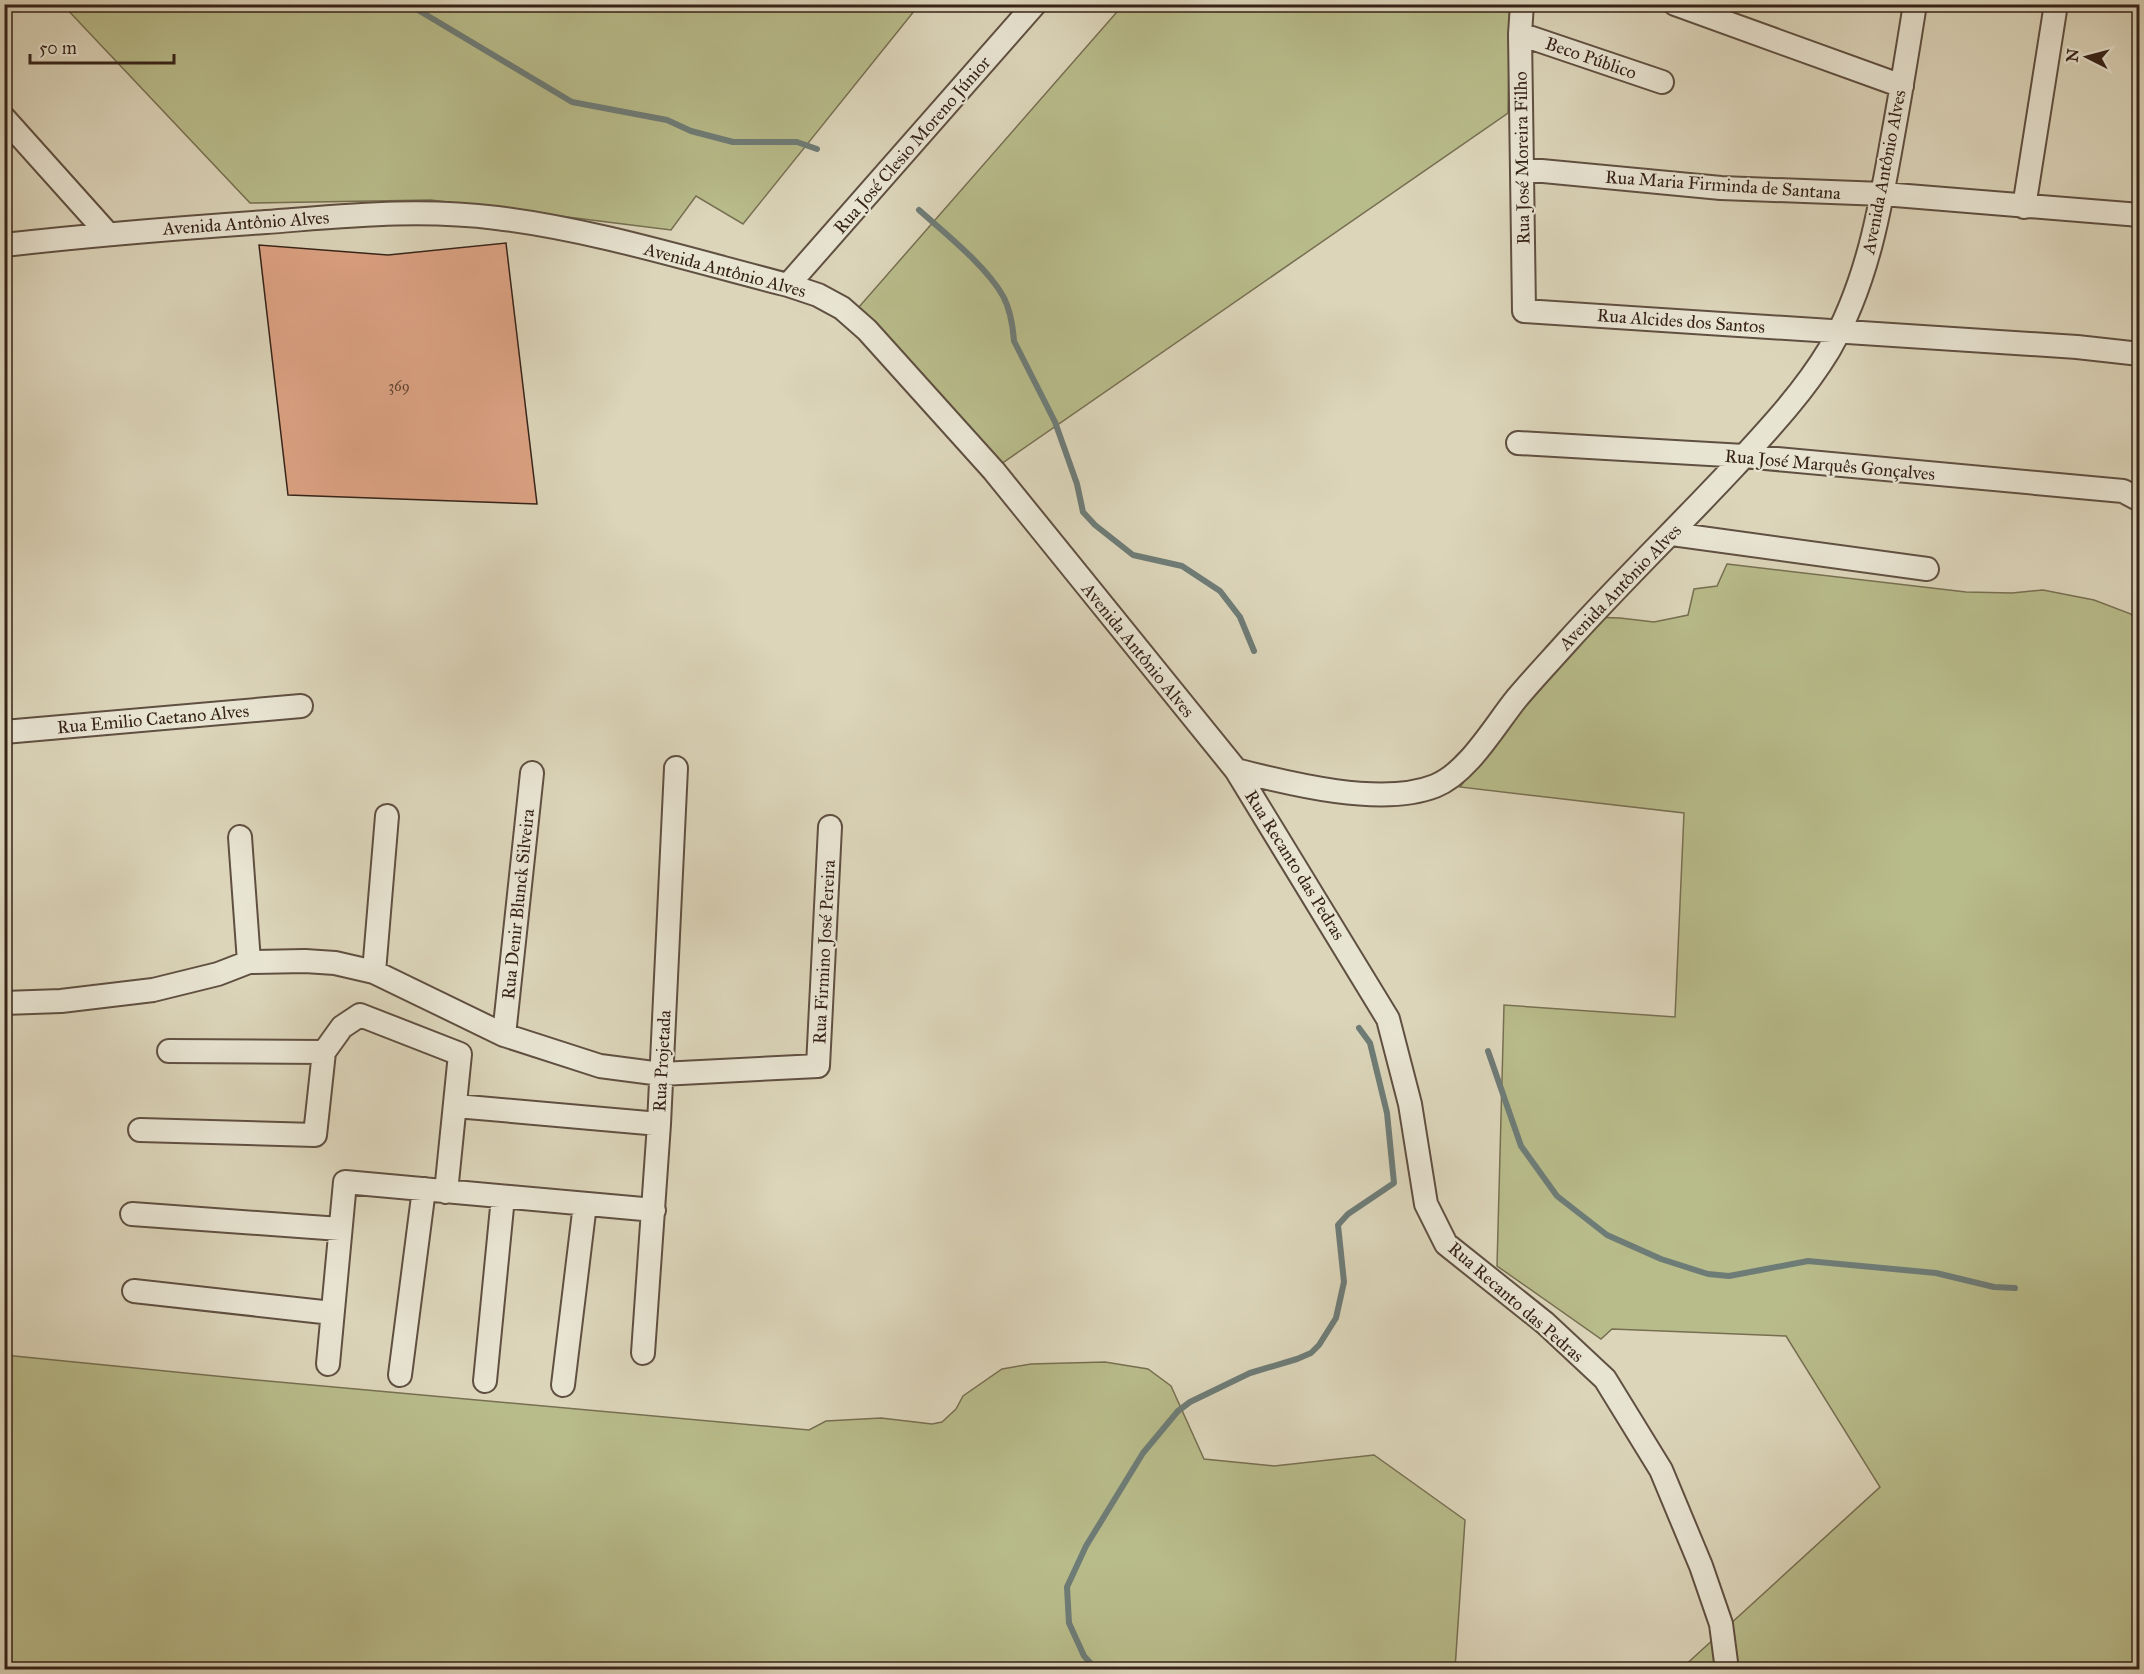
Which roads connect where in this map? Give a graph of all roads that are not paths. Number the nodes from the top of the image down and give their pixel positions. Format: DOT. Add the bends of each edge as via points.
graph roads {
  1 [pos="1035,4"];
  2 [pos="1522,4"];
  3 [pos="1675,4"];
  4 [pos="1915,4"];
  5 [pos="2056,4"];
  6 [pos="1520,34"];
  7 [pos="1662,82"];
  8 [pos="1902,86"];
  9 [pos="4,118"];
  10 [pos="1522,170"];
  11 [pos="1883,194"];
  12 [pos="2024,207"];
  13 [pos="2139,215"];
  14 [pos="108,234"];
  15 [pos="4,245"];
  16 [pos="788,285"];
  17 [pos="1524,311"];
  18 [pos="1838,331"];
  19 [pos="2139,354"];
  20 [pos="1518,443"];
  21 [pos="1744,456"];
  22 [pos="2139,500"];
  23 [pos="1672,534"];
  24 [pos="1927,570"];
  25 [pos="301,706"];
  26 [pos="4,732"];
  27 [pos="676,768"];
  28 [pos="1236,770"];
  29 [pos="532,773"];
  30 [pos="387,816"];
  31 [pos="830,826"];
  32 [pos="240,837"];
  33 [pos="249,962"];
  34 [pos="374,972"];
  35 [pos="4,1004"];
  36 [pos="504,1035"];
  37 [pos="169,1052"];
  38 [pos="324,1052"];
  39 [pos="661,1074"];
  40 [pos="456,1106"];
  41 [pos="659,1124"];
  42 [pos="140,1130"];
  43 [pos="424,1189"];
  44 [pos="446,1192"];
  45 [pos="503,1197"];
  46 [pos="585,1204"];
  47 [pos="654,1210"];
  48 [pos="132,1214"];
  49 [pos="340,1229"];
  50 [pos="134,1291"];
  51 [pos="332,1313"];
  52 [pos="643,1353"];
  53 [pos="328,1364"];
  54 [pos="400,1375"];
  55 [pos="485,1381"];
  56 [pos="563,1385"];
  57 [pos="1727,1670"];
  1 -- 16 [label="street, Rua José Clesio Moreno Júnior"];
  2 -- 6 [label="street, Rua José Moreira Filho"];
  3 -- 8 [label="street"];
  4 -- 8 [label="street, Avenida Antônio Alves"];
  5 -- 12 [label="street"];
  6 -- 7 [label="street, Beco Público"];
  6 -- 10 [label="street, Rua José Moreira Filho"];
  8 -- 11 [label="street, Avenida Antônio Alves"];
  9 -- 14 [label="street"];
  10 -- 11 [label="street, Rua Maria Firminda de Santana" via="1721,188"];
  10 -- 17 [label="street, Rua José Moreira Filho"];
  11 -- 12 [label="street, Rua Maria Firminda de Santana"];
  11 -- 18 [label="street, Avenida Antônio Alves" via="1865,265"];
  12 -- 13 [label="street, Rua Maria Firminda de Santana"];
  14 -- 15 [label="street, Avenida Antônio Alves"];
  14 -- 16 [label="street, Avenida Antônio Alves" via="363,213 421,212 497,218 570,230"];
  16 -- 28 [label="street, Avenida Antônio Alves" via="842,308 867,330 994,471"];
  17 -- 18 [label="street, Rua Alcides dos Santos"];
  18 -- 19 [label="street"];
  18 -- 21 [label="street, Avenida Antônio Alves" via="1807,383"];
  20 -- 21 [label="street, Rua José Marquês Gonçalves"];
  21 -- 22 [label="street, Rua José Marquês Gonçalves" via="2123,491"];
  21 -- 23 [label="street, Avenida Antônio Alves"];
  23 -- 24 [label="street"];
  23 -- 28 [label="street, Avenida Antônio Alves" via="1592,614 1456,774 1436,786 1382,795 1313,789"];
  25 -- 26 [label="street, Rua Emilio Caetano Alves"];
  27 -- 39 [label="street, Rua Projetada"];
  28 -- 57 [label="street, Rua Recanto das Pedras" via="1388,1018 1410,1104 1426,1204 1446,1244 1545,1323 1605,1379 1661,1470 1721,1624"];
  29 -- 36 [label="street, Rua Denir Blunck Silveira"];
  30 -- 34 [label="street"];
  31 -- 39 [label="street, Rua Firmino José Pereira" via="818,1066"];
  32 -- 33 [label="street"];
  33 -- 34 [label="street, Rua Firmino José Pereira" via="335,963"];
  33 -- 35 [label="street, Rua Firmino José Pereira" via="153,990"];
  34 -- 36 [label="street, Rua Firmino José Pereira"];
  36 -- 39 [label="street, Rua Firmino José Pereira" via="600,1066"];
  37 -- 38 [label="street"];
  38 -- 40 [label="street" via="342,1027 360,1015 460,1054"];
  38 -- 42 [label="street" via="315,1135"];
  39 -- 41 [label="street, Rua Projetada"];
  40 -- 41 [label="street"];
  40 -- 44 [label="street"];
  41 -- 47 [label="street, Rua Projetada"];
  43 -- 44 [label="street"];
  43 -- 49 [label="street" via="345,1182"];
  43 -- 54 [label="street"];
  44 -- 45 [label="street"];
  45 -- 46 [label="street"];
  45 -- 55 [label="street"];
  46 -- 47 [label="street"];
  46 -- 56 [label="street"];
  47 -- 52 [label="street, Rua Projetada"];
  48 -- 49 [label="street"];
  49 -- 51 [label="street"];
  50 -- 51 [label="street"];
  51 -- 53 [label="street"];
}
